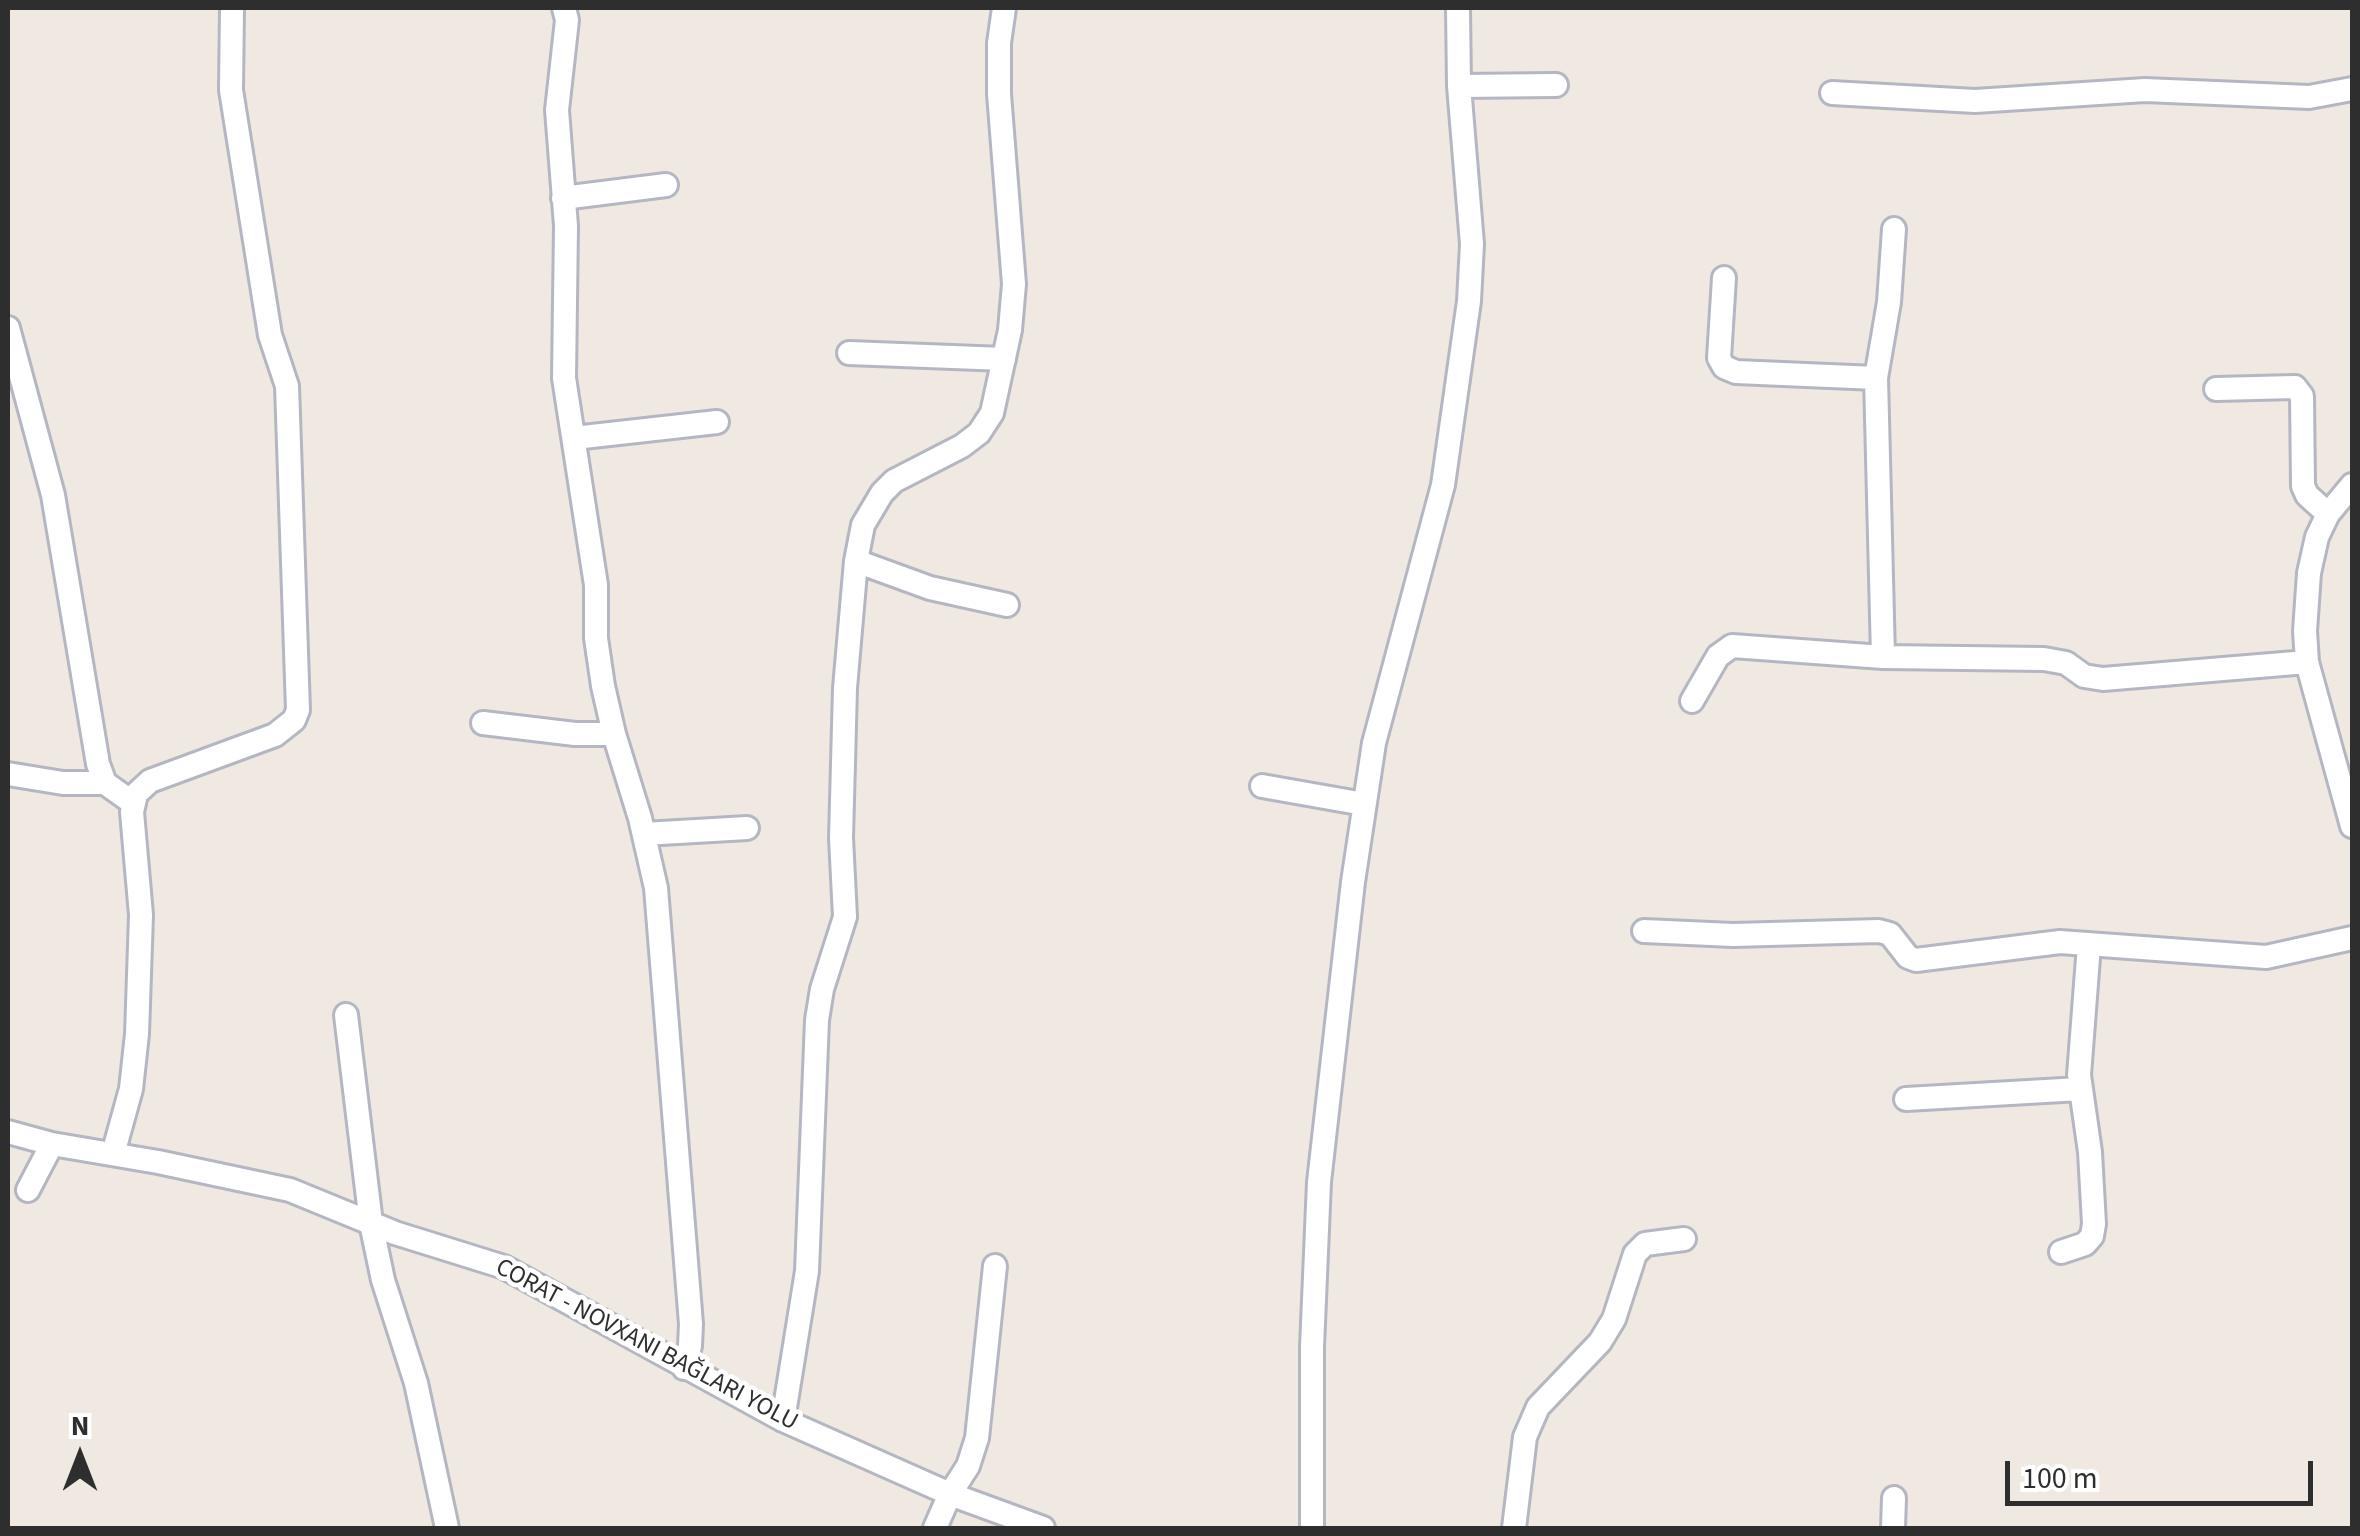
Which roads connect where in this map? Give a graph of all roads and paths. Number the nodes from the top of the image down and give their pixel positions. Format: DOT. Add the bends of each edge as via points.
graph roads {
  1 [pos="232,8"];
  2 [pos="564,8"];
  3 [pos="1004,8"];
  4 [pos="1458,8"];
  5 [pos="1556,85"];
  6 [pos="1459,86"];
  7 [pos="2352,89"];
  8 [pos="1832,92"];
  9 [pos="666,184"];
  10 [pos="564,198"];
  11 [pos="1894,229"];
  12 [pos="1724,278"];
  13 [pos="8,328"];
  14 [pos="849,353"];
  15 [pos="1004,358"];
  16 [pos="1876,378"];
  17 [pos="2216,389"];
  18 [pos="717,422"];
  19 [pos="574,438"];
  20 [pos="2349,493"];
  21 [pos="2328,514"];
  22 [pos="856,561"];
  23 [pos="1007,605"];
  24 [pos="1882,657"];
  25 [pos="2307,662"];
  26 [pos="1692,701"];
  27 [pos="483,723"];
  28 [pos="614,734"];
  29 [pos="8,774"];
  30 [pos="105,783"];
  31 [pos="1262,786"];
  32 [pos="133,803"];
  33 [pos="1364,804"];
  34 [pos="2352,826"];
  35 [pos="747,828"];
  36 [pos="644,834"];
  37 [pos="1644,931"];
  38 [pos="2352,938"];
  39 [pos="2088,944"];
  40 [pos="346,1016"];
  41 [pos="2080,1088"];
  42 [pos="1906,1100"];
  43 [pos="8,1132"];
  44 [pos="52,1144"];
  45 [pos="114,1154"];
  46 [pos="28,1190"];
  47 [pos="371,1223"];
  48 [pos="1684,1239"];
  49 [pos="2061,1252"];
  50 [pos="995,1266"];
  51 [pos="684,1368"];
  52 [pos="782,1420"];
  53 [pos="950,1494"];
  54 [pos="1894,1498"];
  55 [pos="447,1528"];
  56 [pos="935,1528"];
  57 [pos="1043,1528"];
  58 [pos="1312,1528"];
  59 [pos="1514,1528"];
  60 [pos="1894,1528"];
  1 -- 32 [label="street" via="231,90 268,320 287,386 298,710 275,736 150,780"];
  2 -- 10 [label="street" via="558,110"];
  3 -- 15 [label="street" via="999,94 1014,284"];
  4 -- 6 [label="street"];
  5 -- 6 [label="street"];
  6 -- 33 [label="street" via="1472,244 1468,301 1443,485"];
  7 -- 8 [label="street" via="2310,97 2146,90 1976,101"];
  9 -- 10 [label="street"];
  10 -- 19 [label="street" via="562,353"];
  11 -- 16 [label="street"];
  12 -- 16 [label="street" via="1724,367"];
  13 -- 30 [label="street" via="53,495"];
  14 -- 15 [label="street"];
  15 -- 22 [label="street" via="992,413 978,433 882,493 863,525"];
  16 -- 24 [label="street"];
  17 -- 21 [label="street" via="2295,387 2302,396 2303,486"];
  18 -- 19 [label="street"];
  19 -- 28 [label="street"];
  20 -- 21 [label="street"];
  21 -- 25 [label="street" via="2309,573"];
  22 -- 23 [label="street" via="930,588"];
  22 -- 52 [label="street" via="844,688 844,916 817,1020 807,1272"];
  24 -- 25 [label="street" via="2044,659 2104,679"];
  24 -- 26 [label="street" via="1732,646 1718,656"];
  25 -- 34 [label="street"];
  27 -- 28 [label="street"];
  28 -- 36 [label="street"];
  29 -- 30 [label="street"];
  30 -- 32 [label="street"];
  31 -- 33 [label="street"];
  32 -- 45 [label="street" via="141,915 138,1034"];
  33 -- 58 [label="street" via="1319,1182"];
  35 -- 36 [label="street"];
  36 -- 51 [label="street" via="656,888 691,1324"];
  37 -- 39 [label="street" via="1879,931 1916,960 2037,943"];
  38 -- 39 [label="street" via="2266,956"];
  39 -- 41 [label="street"];
  40 -- 47 [label="street"];
  41 -- 42 [label="street"];
  41 -- 49 [label="street" via="2094,1224 2085,1244"];
  43 -- 44 [label="street"];
  44 -- 45 [label="street"];
  44 -- 46 [label="street"];
  45 -- 47 [label="street" via="290,1190"];
  47 -- 51 [label="street" via="504,1267"];
  47 -- 55 [label="street"];
  48 -- 59 [label="street" via="1644,1244 1635,1254 1614,1319 1538,1407 1525,1436"];
  50 -- 53 [label="street" via="977,1438"];
  51 -- 52 [label="street"];
  52 -- 53 [label="street"];
  53 -- 56 [label="street"];
  53 -- 57 [label="street"];
  54 -- 60 [label="street"];
}
